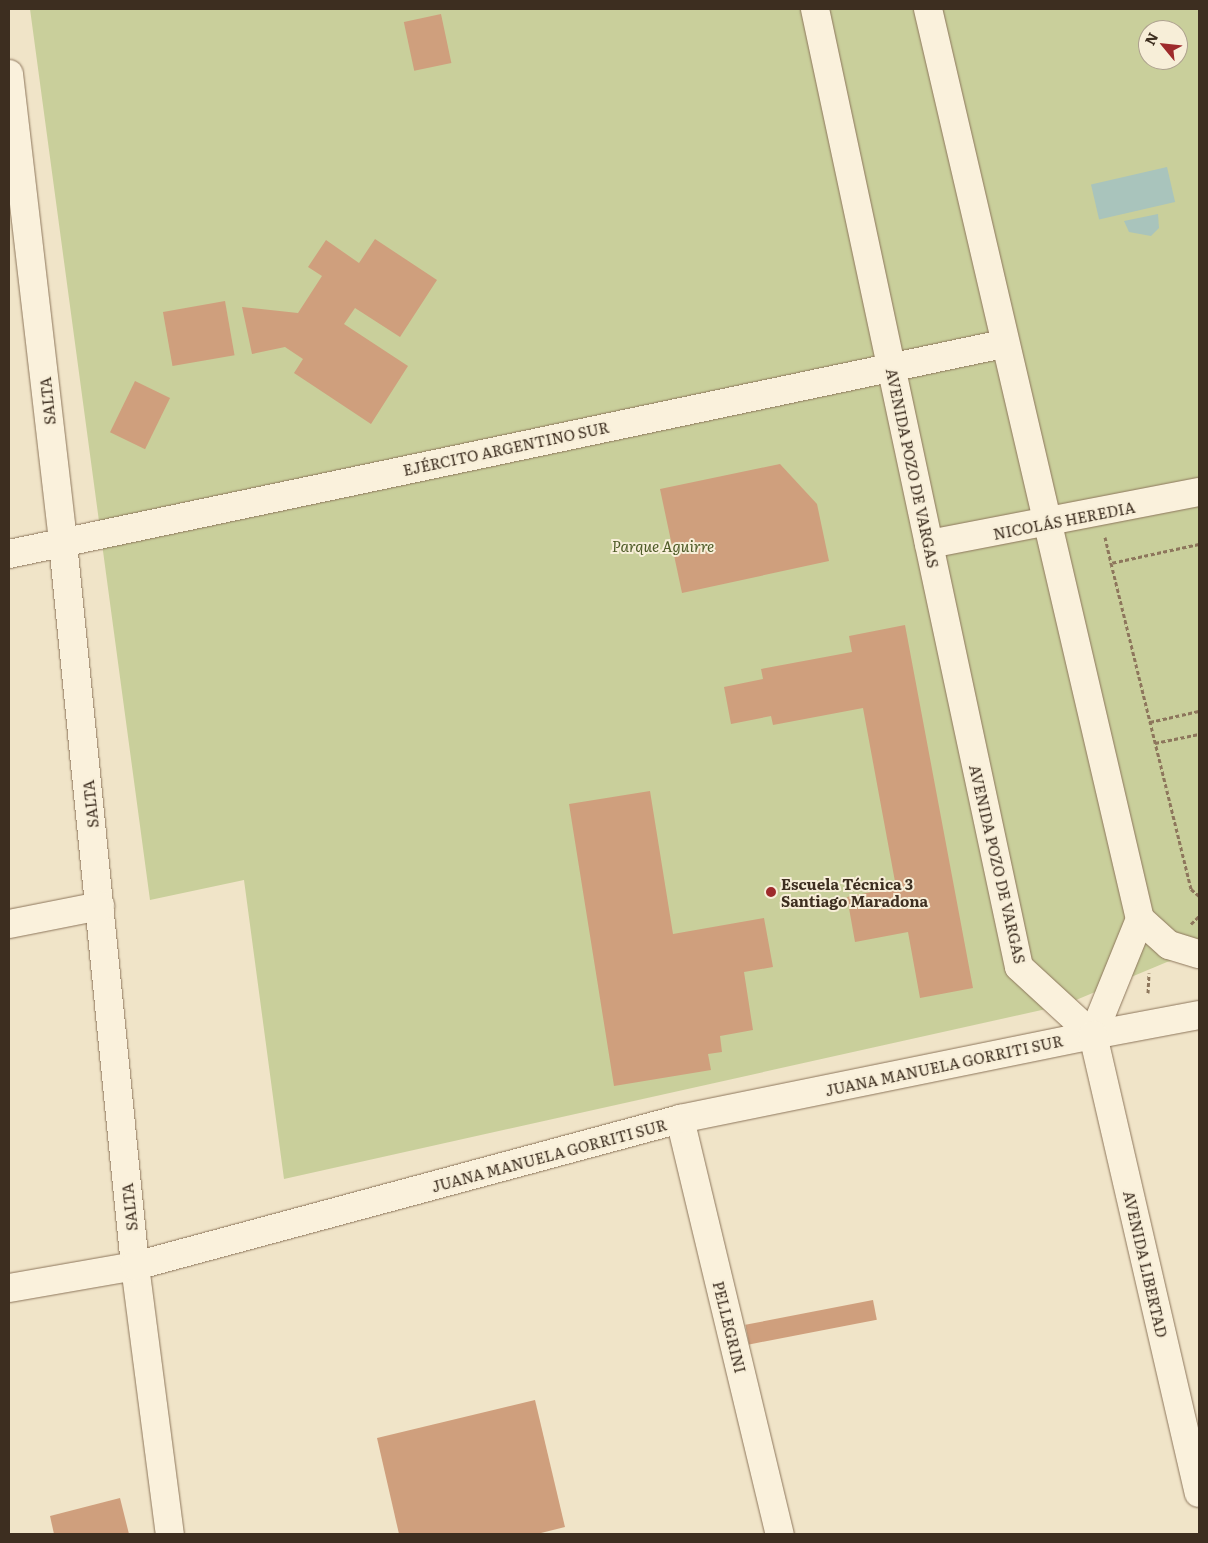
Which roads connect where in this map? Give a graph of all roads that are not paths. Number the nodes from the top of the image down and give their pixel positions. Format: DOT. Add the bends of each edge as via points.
graph roads {
  1 [pos="815,9"];
  2 [pos="928,9"];
  3 [pos="9,74"];
  4 [pos="12,117"];
  5 [pos="1003,344"];
  6 [pos="892,366"];
  7 [pos="1199,492"];
  8 [pos="1046,525"];
  9 [pos="63,542"];
  10 [pos="929,544"];
  11 [pos="9,554"];
  12 [pos="100,906"];
  13 [pos="1140,918"];
  14 [pos="9,924"];
  15 [pos="1199,954"];
  16 [pos="1199,1015"];
  17 [pos="1092,1035"];
  18 [pos="680,1119"];
  19 [pos="135,1266"];
  20 [pos="9,1288"];
  21 [pos="1199,1493"];
  22 [pos="170,1534"];
  23 [pos="780,1534"];
  1 -- 6 [label="street, AVENIDA POZO DE VARGAS"];
  2 -- 5 [label="street"];
  3 -- 4 [label="street, SALTA"];
  4 -- 9 [label="street, SALTA"];
  5 -- 6 [label="street, EJÉRCITO ARGENTINO SUR"];
  5 -- 8 [label="street"];
  6 -- 9 [label="street, EJÉRCITO ARGENTINO SUR"];
  6 -- 10 [label="street, AVENIDA POZO DE VARGAS"];
  7 -- 8 [label="street, NICOLÁS HEREDIA"];
  8 -- 10 [label="street, NICOLÁS HEREDIA"];
  8 -- 13 [label="street"];
  9 -- 11 [label="street, EJÉRCITO ARGENTINO SUR"];
  9 -- 12 [label="street, SALTA"];
  10 -- 17 [label="street, AVENIDA POZO DE VARGAS" via="1019,967"];
  12 -- 14 [label="street"];
  12 -- 19 [label="street, SALTA"];
  13 -- 15 [label="street" via="1169,945"];
  13 -- 17 [label="street"];
  16 -- 17 [label="street, JUANA MANUELA GORRITI SUR"];
  17 -- 18 [label="street, JUANA MANUELA GORRITI SUR"];
  17 -- 21 [label="street, AVENIDA LIBERTAD"];
  18 -- 19 [label="street, JUANA MANUELA GORRITI SUR"];
  18 -- 23 [label="street, PELLEGRINI"];
  19 -- 20 [label="street, JUANA MANUELA GORRITI SUR"];
  19 -- 22 [label="street, SALTA"];
}
